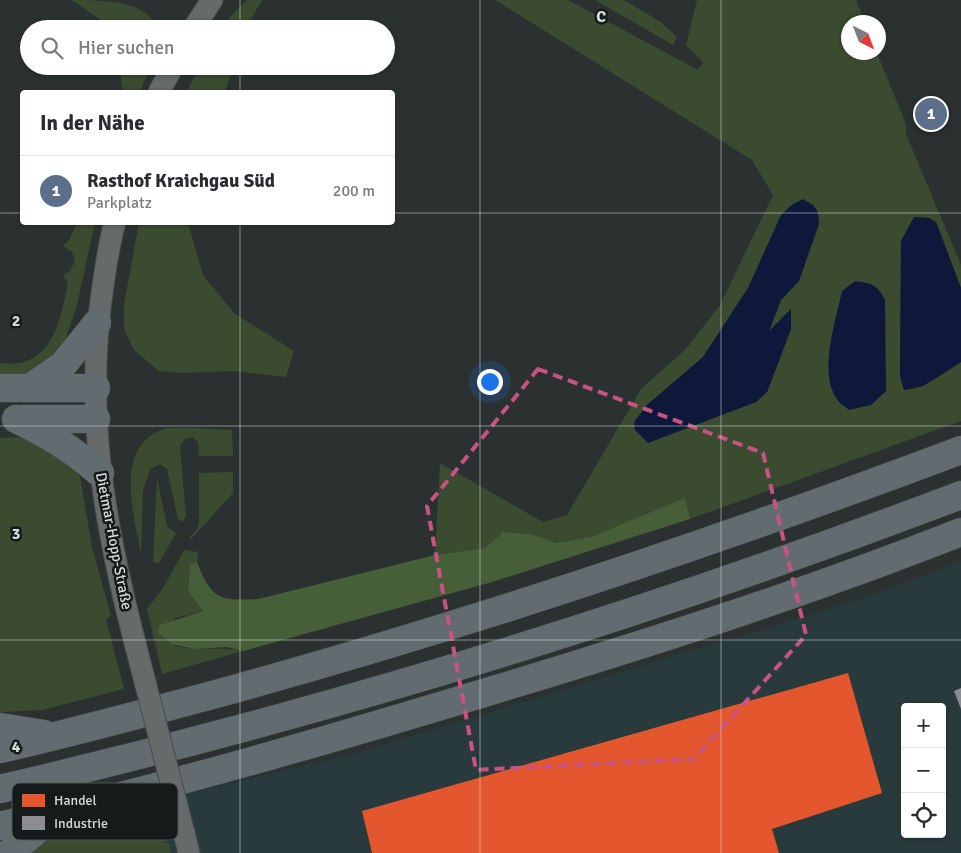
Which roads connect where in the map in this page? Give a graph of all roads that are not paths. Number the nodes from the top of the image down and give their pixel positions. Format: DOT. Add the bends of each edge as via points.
graph roads {
  1 [pos="212,0"];
  2 [pos="199,20"];
  3 [pos="168,75"];
  4 [pos="160,90"];
  5 [pos="114,225"];
  6 [pos="98,323"];
  7 [pos="0,388"];
  8 [pos="30,388"];
  9 [pos="96,388"];
  10 [pos="8,419"];
  11 [pos="96,419"];
  12 [pos="961,450"];
  13 [pos="100,473"];
  14 [pos="961,495"];
  15 [pos="961,532"];
  16 [pos="0,727"];
  17 [pos="58,736"];
  18 [pos="0,749"];
  19 [pos="29,783"];
  20 [pos="171,783"];
  21 [pos="171,783"];
  22 [pos="178,812"];
  23 [pos="25,840"];
  24 [pos="186,843"];
  25 [pos="9,853"];
  1 -- 2 [label="street"];
  3 -- 4 [label="street"];
  5 -- 6 [label="street, Dietmar-Hopp-Straße"];
  6 -- 8 [label="highway" via="63,365"];
  6 -- 9 [label="street, Dietmar-Hopp-Straße"];
  7 -- 8 [label="highway"];
  8 -- 9 [label="highway"];
  9 -- 11 [label="street, Dietmar-Hopp-Straße"];
  10 -- 11 [label="highway"];
  10 -- 13 [label="highway" via="60,441"];
  11 -- 13 [label="street, Dietmar-Hopp-Straße"];
  12 -- 17 [label="highway" via="812,506 602,578 329,663"];
  13 -- 20 [label="street, Dietmar-Hopp-Straße, bridge" via="117,574"];
  14 -- 19 [label="highway" via="621,615 445,670 137,757"];
  15 -- 21 [label="highway" via="741,612 565,669 297,750"];
  16 -- 17 [label="highway"];
  17 -- 18 [label="highway"];
  22 -- 24 [label="street, Dietmar-Hopp-Straße, bridge"];
  23 -- 25 [label="highway"];
}
